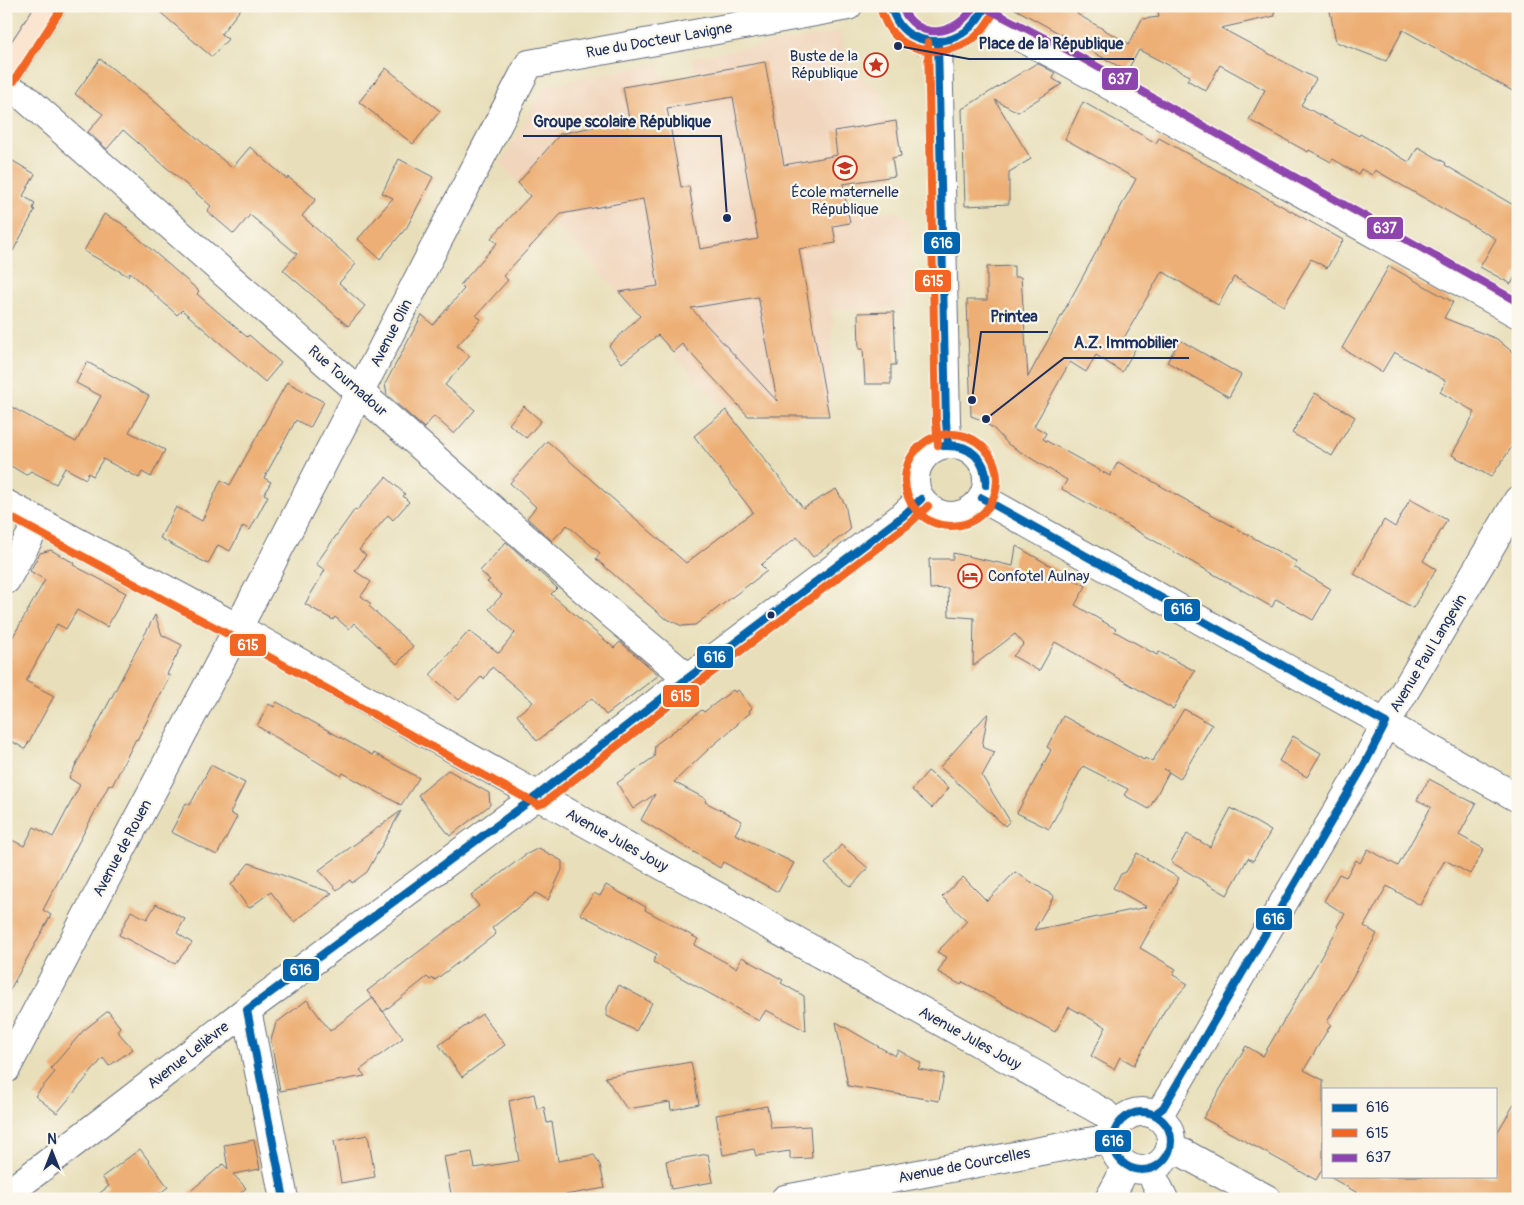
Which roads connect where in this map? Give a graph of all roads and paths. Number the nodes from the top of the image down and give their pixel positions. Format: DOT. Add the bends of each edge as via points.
graph roads {
  1 [pos="52,6"];
  2 [pos="848,6"];
  3 [pos="890,6"];
  4 [pos="983,12"];
  5 [pos="938,42"];
  6 [pos="529,64"];
  7 [pos="6,76"];
  8 [pos="6,87"];
  9 [pos="1518,314"];
  10 [pos="360,392"];
  11 [pos="948,444"];
  12 [pos="982,498"];
  13 [pos="920,499"];
  14 [pos="1518,500"];
  15 [pos="6,504"];
  16 [pos="38,522"];
  17 [pos="6,580"];
  18 [pos="238,628"];
  19 [pos="688,678"];
  20 [pos="1386,723"];
  21 [pos="538,796"];
  22 [pos="1518,798"];
  23 [pos="247,1010"];
  24 [pos="6,1069"];
  25 [pos="1155,1114"];
  26 [pos="1126,1150"];
  27 [pos="1170,1152"];
  28 [pos="6,1195"];
  29 [pos="284,1199"];
  30 [pos="785,1199"];
  31 [pos="1109,1199"];
  32 [pos="1164,1199"];
  33 [pos="1267,1199"];
  1 -- 7 [label="street"];
  2 -- 6 [label="street, Rue du Docteur Lavigne"];
  3 -- 5 [label="street" via="899,24 910,34"];
  4 -- 5 [label="street" via="973,28 951,40"];
  4 -- 9 [label="street"];
  5 -- 11 [label="street"];
  6 -- 10 [label="street, Avenue Olin"];
  8 -- 10 [label="street, Rue Tournadour" via="23,96"];
  10 -- 18 [label="street, Avenue Olin"];
  10 -- 19 [label="street, Rue Tournadour"];
  11 -- 12 [label="street" via="961,445 981,460 986,473"];
  11 -- 13 [label="street" via="929,451 916,468 916,490"];
  12 -- 13 [label="street" via="964,514 952,516 940,514"];
  12 -- 20 [label="street"];
  13 -- 19 [label="street, Avenue Lelièvre" via="903,516"];
  14 -- 20 [label="street, Avenue Paul Langevin"];
  15 -- 16 [label="street, Avenue Jules Jouy"];
  16 -- 17 [label="street"];
  16 -- 18 [label="street, Avenue Jules Jouy"];
  18 -- 21 [label="street, Avenue Jules Jouy"];
  18 -- 24 [label="street, Avenue de Rouen"];
  19 -- 21 [label="street, Avenue Lelièvre"];
  20 -- 22 [label="street"];
  20 -- 25 [label="street, Avenue Paul Langevin" via="1163,1108"];
  21 -- 23 [label="street, Avenue Lelièvre"];
  21 -- 26 [label="street, Avenue Jules Jouy" via="1104,1112"];
  23 -- 28 [label="street, Avenue Lelièvre"];
  23 -- 29 [label="street"];
  25 -- 26 [label="street" via="1129,1114"];
  25 -- 27 [label="street" via="1168,1127"];
  26 -- 27 [label="street" via="1157,1166"];
  26 -- 30 [label="street, Avenue de Courcelles" via="1094,1140"];
  26 -- 31 [label="street" via="1119,1181"];
  26 -- 32 [label="street"];
  27 -- 33 [label="street" via="1183,1153"];
}
